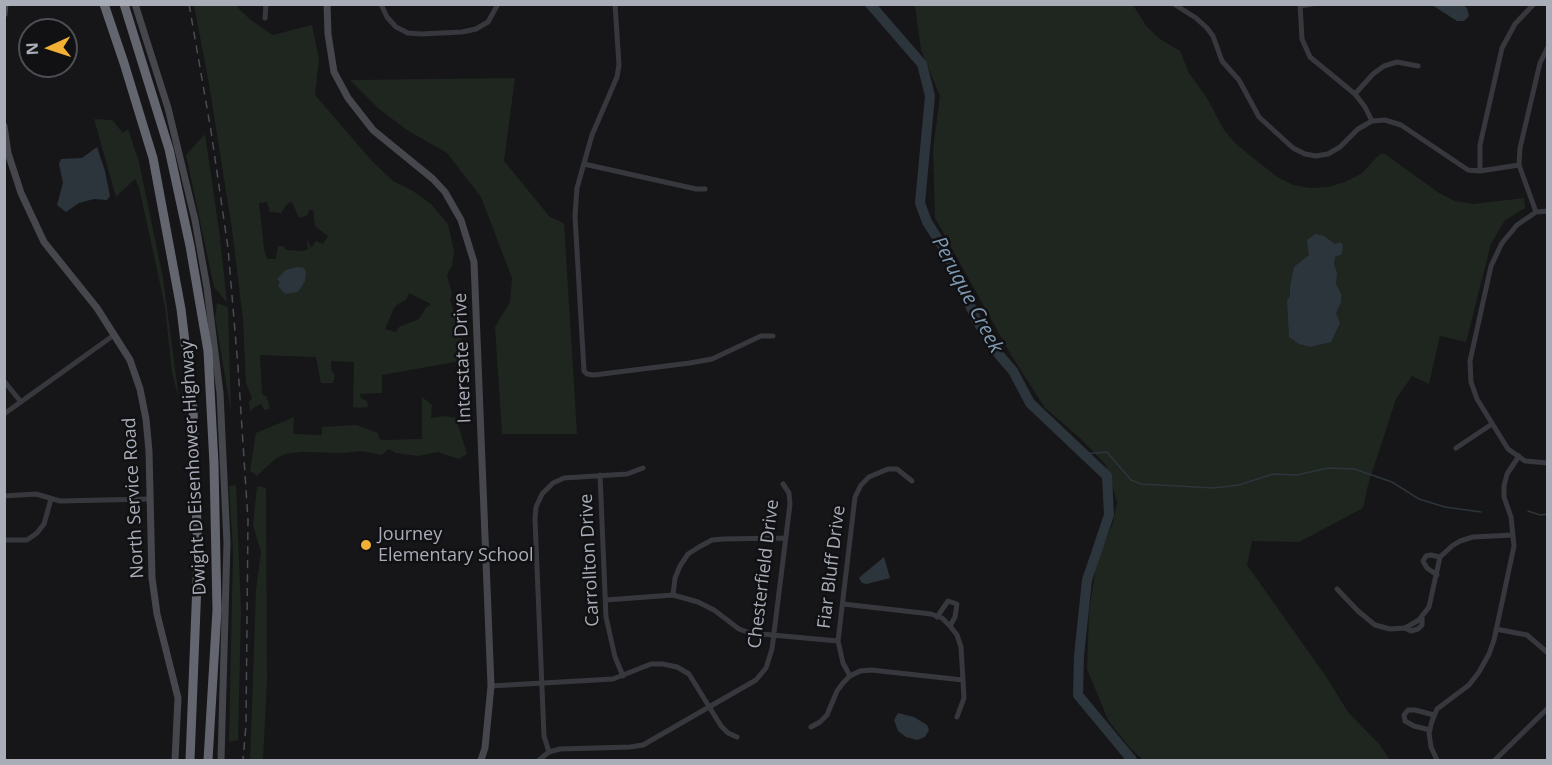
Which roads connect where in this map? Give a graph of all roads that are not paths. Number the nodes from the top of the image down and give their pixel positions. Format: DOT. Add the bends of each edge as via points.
graph roads {
  1 [pos="5,4"];
  2 [pos="104,4"];
  3 [pos="124,4"];
  4 [pos="135,4"];
  5 [pos="266,4"];
  6 [pos="327,4"];
  7 [pos="381,4"];
  8 [pos="498,4"];
  9 [pos="615,4"];
  10 [pos="1174,4"];
  11 [pos="1312,4"];
  12 [pos="1300,5"];
  13 [pos="1530,6"];
  14 [pos="4,14"];
  15 [pos="266,18"];
  16 [pos="1548,47"];
  17 [pos="1418,66"];
  18 [pos="1355,94"];
  19 [pos="1372,120"];
  20 [pos="4,126"];
  21 [pos="584,164"];
  22 [pos="1519,165"];
  23 [pos="1480,171"];
  24 [pos="705,189"];
  25 [pos="1536,212"];
  26 [pos="1548,212"];
  27 [pos="114,335"];
  28 [pos="773,336"];
  29 [pos="4,381"];
  30 [pos="21,402"];
  31 [pos="4,414"];
  32 [pos="1492,424"];
  33 [pos="1456,448"];
  34 [pos="1519,456"];
  35 [pos="1548,463"];
  36 [pos="643,468"];
  37 [pos="600,476"];
  38 [pos="912,481"];
  39 [pos="783,484"];
  40 [pos="4,496"];
  41 [pos="51,499"];
  42 [pos="150,499"];
  43 [pos="1514,535"];
  44 [pos="785,538"];
  45 [pos="4,540"];
  46 [pos="1440,557"];
  47 [pos="1437,575"];
  48 [pos="1337,589"];
  49 [pos="673,595"];
  50 [pos="606,600"];
  51 [pos="843,604"];
  52 [pos="937,617"];
  53 [pos="950,626"];
  54 [pos="1496,629"];
  55 [pos="774,635"];
  56 [pos="838,641"];
  57 [pos="1548,653"];
  58 [pos="623,676"];
  59 [pos="850,676"];
  60 [pos="963,680"];
  61 [pos="542,683"];
  62 [pos="491,686"];
  63 [pos="709,707"];
  64 [pos="1548,708"];
  65 [pos="1434,715"];
  66 [pos="957,717"];
  67 [pos="811,727"];
  68 [pos="1430,730"];
  69 [pos="737,737"];
  70 [pos="549,752"];
  71 [pos="175,760"];
  72 [pos="190,760"];
  73 [pos="208,760"];
  74 [pos="221,760"];
  75 [pos="481,760"];
  76 [pos="539,760"];
  77 [pos="1437,760"];
  78 [pos="1495,760"];
  1 -- 14 [label="street"];
  2 -- 72 [label="highway, Dwight D Eisenhower Highway" via="153,158 181,309 193,409 198,558"];
  3 -- 73 [label="highway, Dwight D Eisenhower Highway" via="169,149 208,351 217,610"];
  4 -- 74 [label="street" via="165,98 190,199 207,288 220,393 227,543"];
  5 -- 15 [label="street"];
  6 -- 62 [label="street, Interstate Drive" via="334,72 348,98 373,130 444,192 467,234 474,262"];
  7 -- 8 [label="street" via="396,27 421,34 476,29 488,22"];
  9 -- 21 [label="street" via="617,77"];
  10 -- 19 [label="street" via="1207,28 1222,61 1239,80 1258,117 1293,148 1316,156 1328,154"];
  11 -- 12 [label="street"];
  12 -- 18 [label="street" via="1302,39 1310,57"];
  13 -- 23 [label="street" via="1511,29 1502,48 1480,145"];
  16 -- 22 [label="street" via="1540,63"];
  17 -- 18 [label="street" via="1397,62 1384,66"];
  18 -- 19 [label="street"];
  19 -- 23 [label="street" via="1401,125 1454,162"];
  20 -- 27 [label="street, North Service Road" via="21,193 44,242"];
  21 -- 24 [label="street"];
  21 -- 28 [label="street" via="577,188 575,231 583,365 587,374 712,359 761,336"];
  22 -- 23 [label="street"];
  22 -- 25 [label="street"];
  25 -- 26 [label="street"];
  25 -- 32 [label="street" via="1516,225 1491,266 1470,361 1471,382"];
  27 -- 30 [label="street"];
  27 -- 42 [label="street, North Service Road" via="130,360 140,389 146,419"];
  29 -- 30 [label="street"];
  30 -- 31 [label="street"];
  32 -- 33 [label="street"];
  32 -- 34 [label="street" via="1508,449"];
  34 -- 35 [label="street" via="1525,461"];
  34 -- 43 [label="street" via="1504,486"];
  36 -- 37 [label="street"];
  37 -- 50 [label="street, Carrollton Drive"];
  37 -- 61 [label="street" via="564,478 553,483 536,507"];
  38 -- 51 [label="street, Fiar Bluff Drive" via="897,469 888,469 861,485 855,497"];
  39 -- 44 [label="street, Chesterfield Drive" via="790,504"];
  40 -- 41 [label="street" via="36,494"];
  41 -- 42 [label="street"];
  41 -- 45 [label="street" via="44,524 37,533 27,540"];
  42 -- 71 [label="street, North Service Road" via="157,614 178,698"];
  43 -- 46 [label="street" via="1473,537 1460,541"];
  43 -- 54 [label="street"];
  44 -- 49 [label="street" via="712,540 688,554 675,578"];
  44 -- 55 [label="street, Chesterfield Drive"];
  46 -- 47 [label="street"];
  46 -- 47 [label="street" via="1426,556 1423,561"];
  47 -- 48 [label="street" via="1429,607 1419,620 1405,628 1375,625"];
  49 -- 50 [label="street"];
  49 -- 55 [label="street" via="714,610 739,629"];
  50 -- 58 [label="street, Carrollton Drive" via="610,638"];
  51 -- 52 [label="street"];
  51 -- 56 [label="street, Fiar Bluff Drive"];
  52 -- 53 [label="street"];
  52 -- 53 [label="street" via="948,601 957,604"];
  53 -- 60 [label="street" via="961,647"];
  54 -- 57 [label="street" via="1527,635"];
  54 -- 65 [label="street" via="1479,672"];
  55 -- 56 [label="street"];
  55 -- 63 [label="street, Chesterfield Drive" via="766,668 756,680"];
  56 -- 59 [label="street, Fiar Bluff Drive"];
  58 -- 61 [label="street"];
  58 -- 63 [label="street" via="651,664 677,667 689,674"];
  59 -- 60 [label="street" via="871,670"];
  59 -- 67 [label="street" via="837,691 827,715"];
  60 -- 66 [label="street" via="964,698"];
  61 -- 62 [label="street"];
  61 -- 70 [label="street" via="544,736"];
  62 -- 75 [label="street, Interstate Drive"];
  63 -- 69 [label="street" via="721,726"];
  63 -- 70 [label="street, Chesterfield Drive" via="643,745"];
  64 -- 78 [label="street"];
  65 -- 68 [label="street"];
  65 -- 68 [label="street" via="1408,710 1404,715 1405,721 1413,726"];
  68 -- 77 [label="street"];
  70 -- 76 [label="street"];
}
